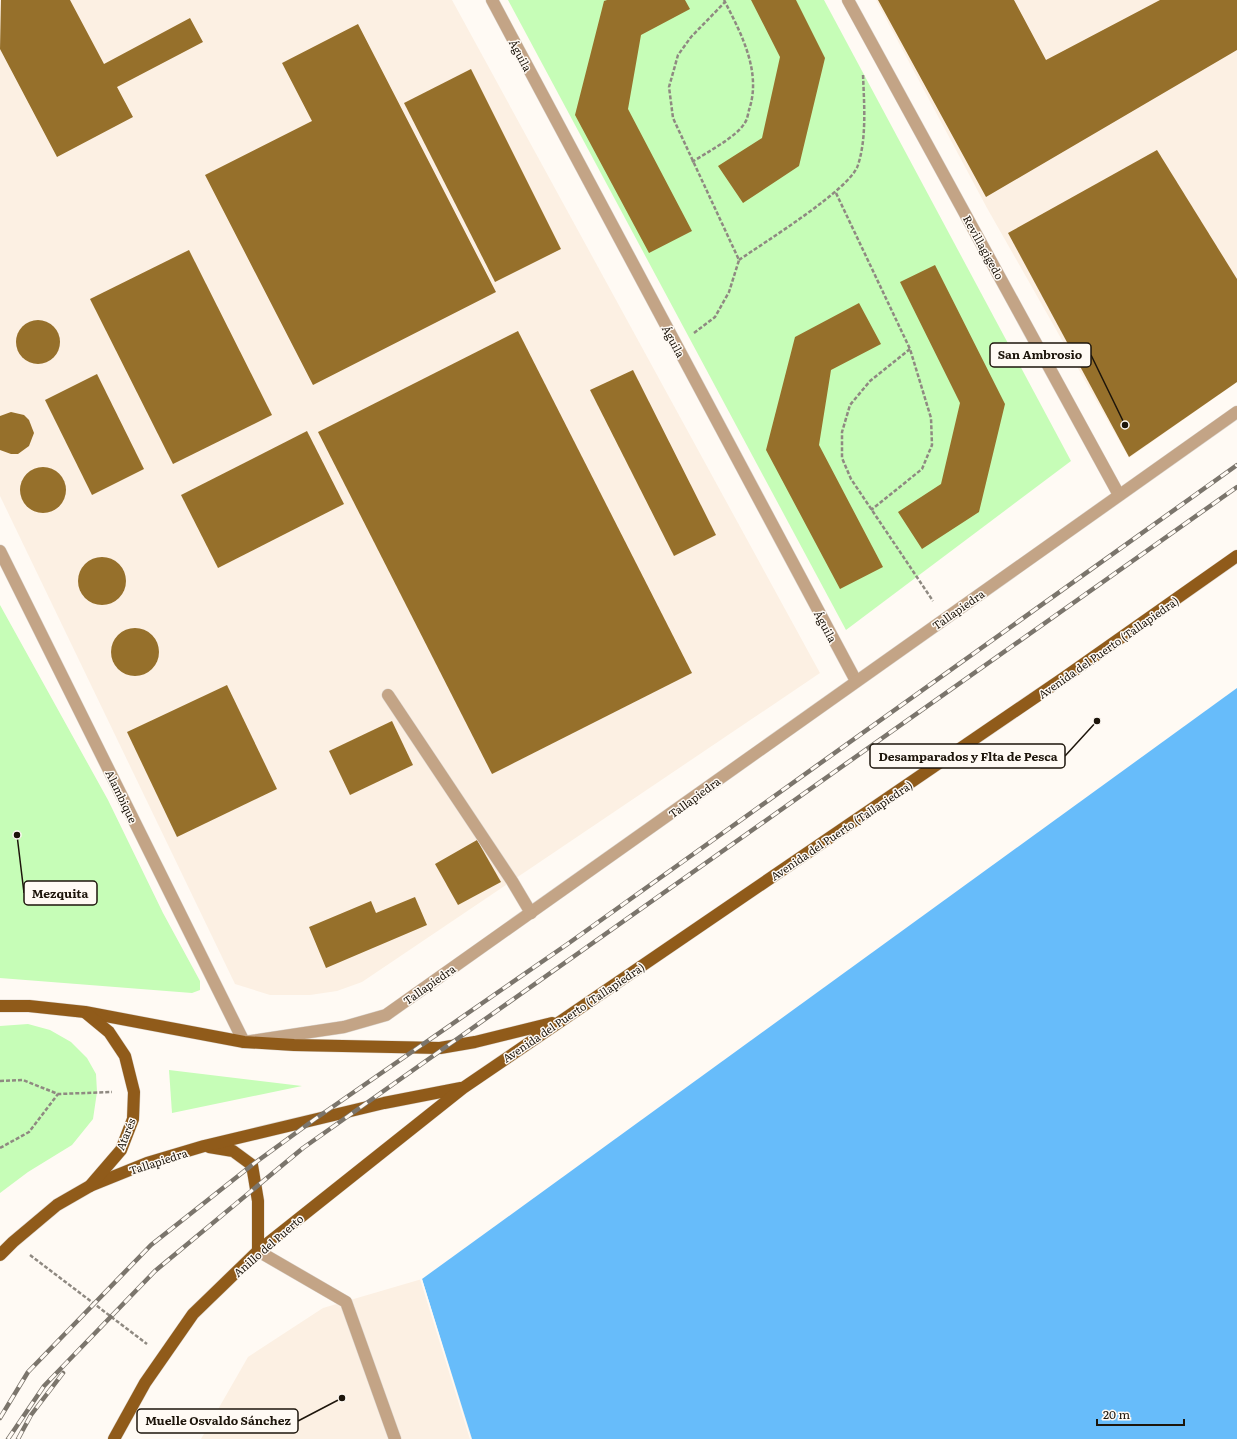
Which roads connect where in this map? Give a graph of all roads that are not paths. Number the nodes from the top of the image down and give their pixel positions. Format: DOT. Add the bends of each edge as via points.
graph roads {
  1 [pos="492,0"];
  2 [pos="848,0"];
  3 [pos="1237,412"];
  4 [pos="1119,495"];
  5 [pos="0,550"];
  6 [pos="1237,556"];
  7 [pos="856,681"];
  8 [pos="388,695"];
  9 [pos="531,913"];
  10 [pos="0,1006"];
  11 [pos="85,1012"];
  12 [pos="559,1021"];
  13 [pos="244,1042"];
  14 [pos="463,1088"];
  15 [pos="204,1146"];
  16 [pos="90,1186"];
  17 [pos="258,1251"];
  18 [pos="0,1255"];
  19 [pos="114,1439"];
  20 [pos="396,1439"];
  1 -- 7 [label="street, Águila"];
  2 -- 4 [label="street, Revillagigedo"];
  3 -- 4 [label="street, Tallapiedra"];
  4 -- 7 [label="street, Tallapiedra"];
  5 -- 13 [label="street, Alambique"];
  6 -- 12 [label="main road, Avenida del Puerto (Tallapiedra)" via="1058,682"];
  7 -- 9 [label="street, Tallapiedra"];
  8 -- 9 [label="street"];
  9 -- 13 [label="street, Tallapiedra" via="386,1015 344,1027"];
  10 -- 11 [label="main road" via="29,1006"];
  11 -- 13 [label="main road, Tallapiedra"];
  11 -- 16 [label="main road, Atarés" via="109,1032 125,1056 134,1092 133,1119 121,1150"];
  12 -- 13 [label="main road, Tallapiedra" via="476,1042 440,1048"];
  12 -- 14 [label="main road, Avenida del Puerto (Tallapiedra)"];
  14 -- 15 [label="main road, Tallapiedra" via="384,1102"];
  14 -- 17 [label="main road, Anillo del Puerto"];
  15 -- 16 [label="main road, Tallapiedra"];
  15 -- 17 [label="main road" via="233,1151 252,1165 258,1201"];
  16 -- 18 [label="main road, Atarés" via="57,1205"];
  17 -- 19 [label="main road, Anillo del Puerto" via="193,1314 145,1383"];
  17 -- 20 [label="street" via="346,1302"];
}
